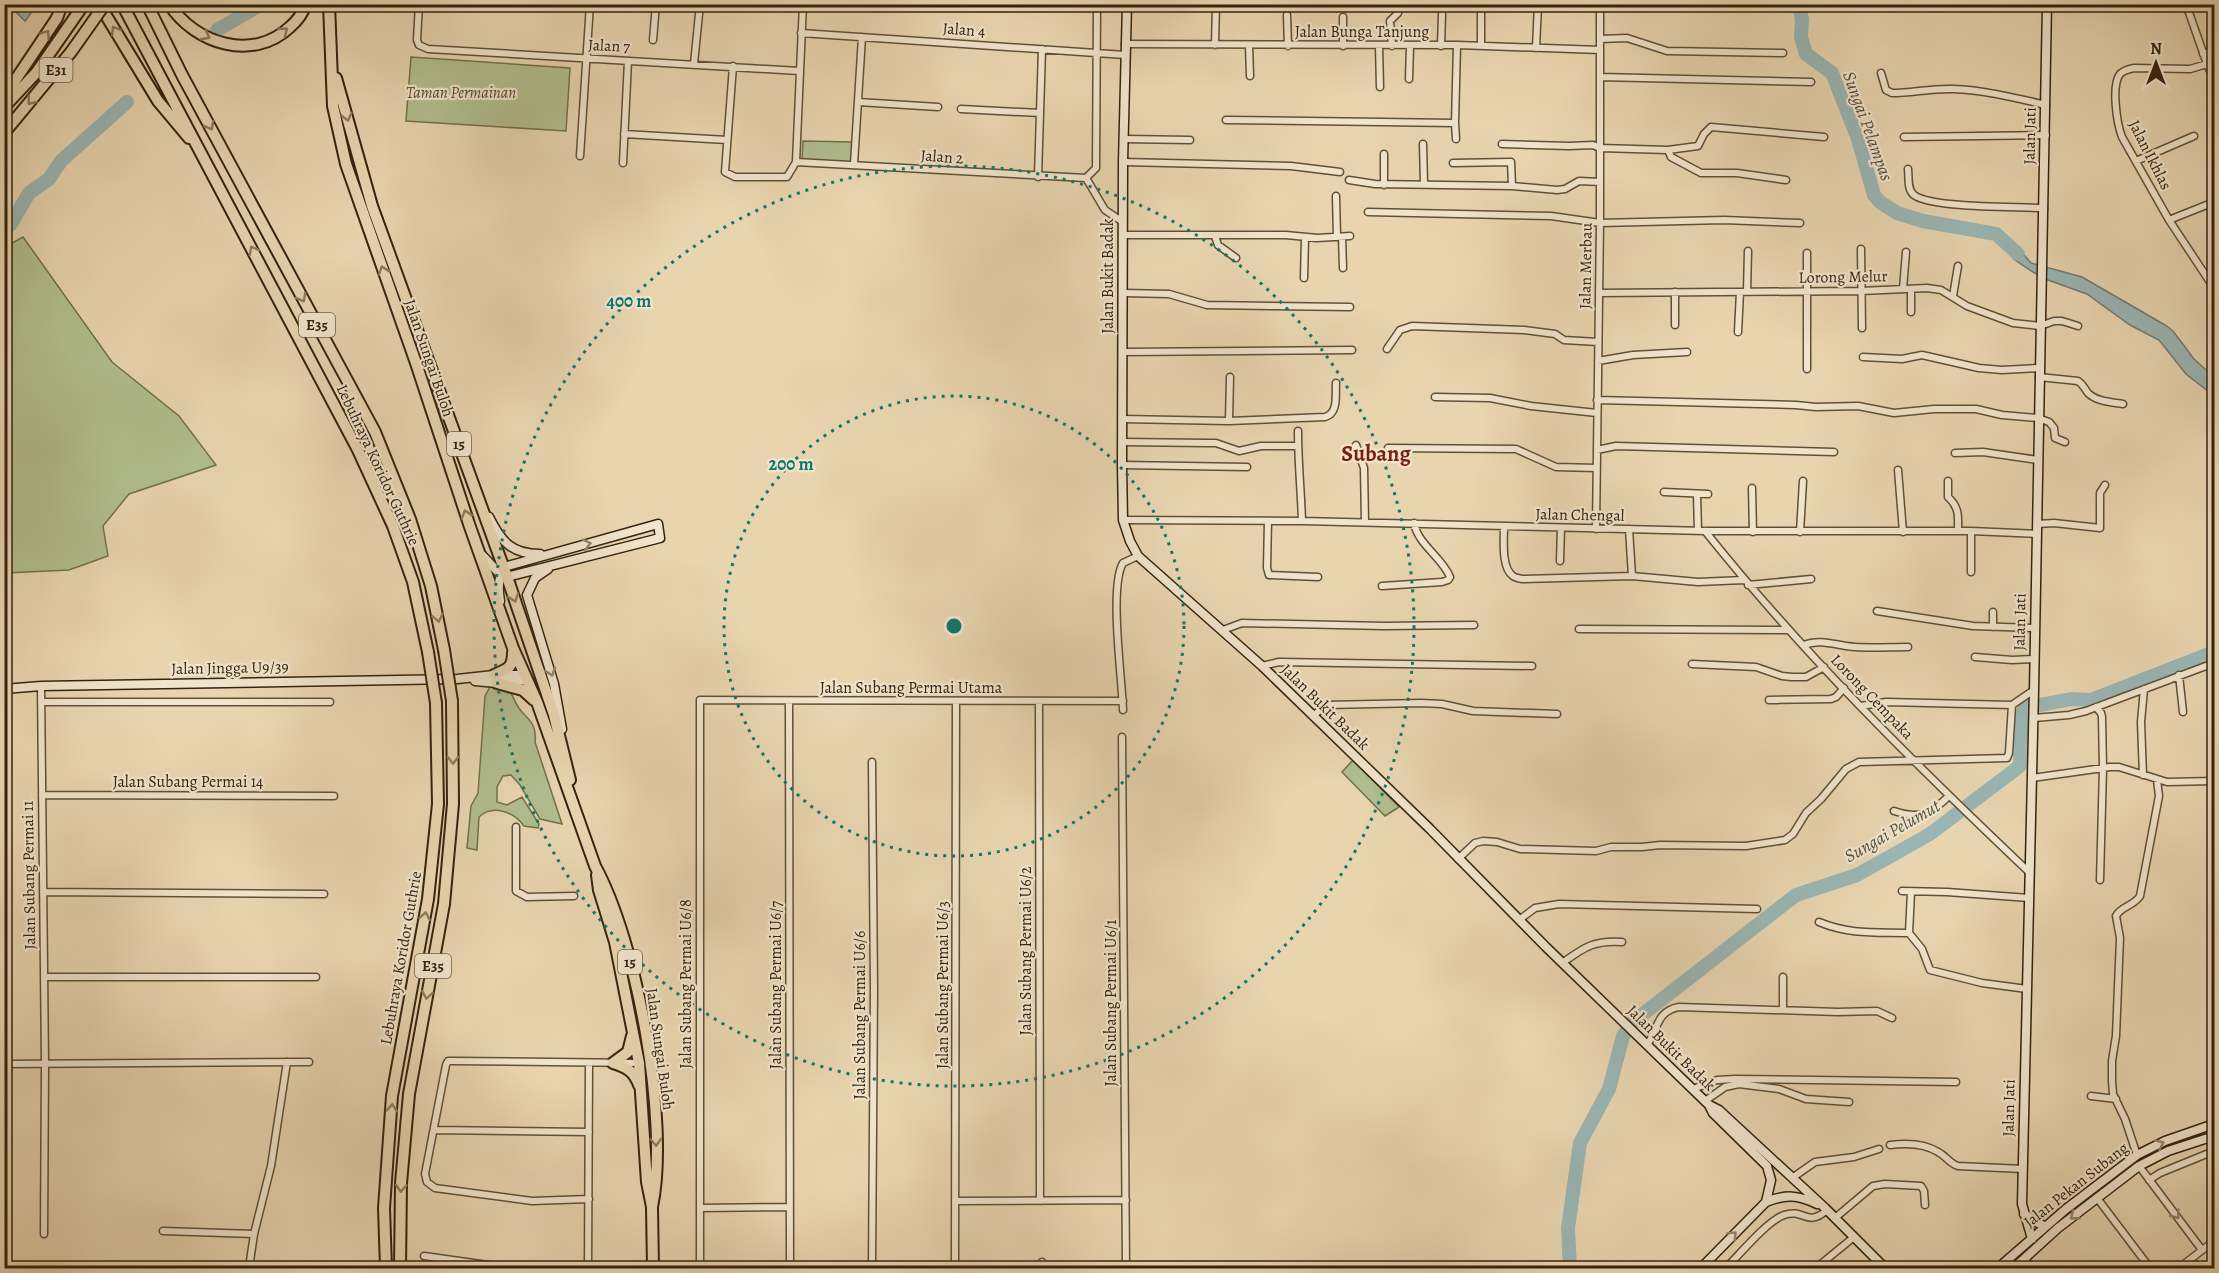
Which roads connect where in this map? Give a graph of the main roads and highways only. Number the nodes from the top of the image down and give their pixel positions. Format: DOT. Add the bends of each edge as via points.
graph roads {
  1 [pos="62,4"];
  2 [pos="84,4"];
  3 [pos="99,4"];
  4 [pos="105,4"];
  5 [pos="122,4"];
  6 [pos="147,4"];
  7 [pos="155,4"];
  8 [pos="169,4"];
  9 [pos="306,4"];
  10 [pos="329,4"];
  11 [pos="168,44"];
  12 [pos="330,61"];
  13 [pos="4,97"];
  14 [pos="4,107"];
  15 [pos="4,133"];
  16 [pos="204,155"];
  17 [pos="513,648"];
  18 [pos="536,660"];
  19 [pos="527,678"];
  20 [pos="537,702"];
  21 [pos="554,715"];
  22 [pos="582,828"];
  23 [pos="595,866"];
  24 [pos="633,1030"];
  25 [pos="645,1063"];
  26 [pos="642,1094"];
  27 [pos="652,1207"];
  28 [pos="386,1269"];
  29 [pos="400,1269"];
  30 [pos="653,1269"];
  13 -- 1 [label="highway, one-way" via="57,18"];
  2 -- 14 [label="highway, E31" via="36,73"];
  16 -- 3 [label="highway, one-way" via="158,101"];
  4 -- 15 [label="highway, E31, one-way, bridge"];
  5 -- 16 [label="highway, Lebuhraya Koridor Guthrie / E35"];
  6 -- 11 [label="highway, Lebuhraya Koridor Guthrie / E35"];
  7 -- 11 [label="highway"];
  8 -- 9 [label="highway, one-way" via="178,19 194,30 232,47 267,42 282,34"];
  10 -- 12 [label="highway, Jalan Sungai Buloh / 15"];
  11 -- 29 [label="highway, Lebuhraya Koridor Guthrie / E35, one-way, bridge" via="375,432 410,519 444,650 452,701 453,804 444,904 409,1094 400,1184"];
  17 -- 12 [label="highway, Jalan Sungai Buloh / 15, one-way" via="346,164 333,106"];
  12 -- 18 [label="highway, Jalan Sungai Buloh / 15, one-way" via="372,206"];
  28 -- 16 [label="highway, Lebuhraya Koridor Guthrie / E35, one-way, bridge" via="384,1208 393,1096 428,899 438,804 436,703 428,652 413,582 388,515"];
  17 -- 19 [label="highway, Jalan Sungai Buloh / 15"];
  17 -- 20 [label="highway" via="513,663 495,679 523,690"];
  18 -- 19 [label="highway"];
  18 -- 21 [label="highway, Jalan Sungai Buloh / 15"];
  19 -- 20 [label="highway, Jalan Sungai Buloh / 15"];
  19 -- 21 [label="highway" via="539,687"];
  20 -- 22 [label="highway, Jalan Sungai Buloh / 15"];
  21 -- 22 [label="highway, Jalan Sungai Buloh / 15"];
  22 -- 23 [label="highway, Jalan Sungai Buloh / 15"];
  23 -- 24 [label="highway, Jalan Sungai Buloh / 15"];
  23 -- 25 [label="highway, Jalan Sungai Buloh / 15" via="607,888 631,964"];
  24 -- 25 [label="highway, Jalan Sungai Buloh / 15"];
  24 -- 26 [label="highway" via="628,1052 613,1063 636,1076"];
  25 -- 26 [label="highway, Jalan Sungai Buloh / 15"];
  25 -- 27 [label="highway, Jalan Sungai Buloh / 15, one-way" via="655,1111 657,1183"];
  26 -- 27 [label="highway, Jalan Sungai Buloh / 15"];
  27 -- 30 [label="highway, Jalan Sungai Buloh / 15"];
}
